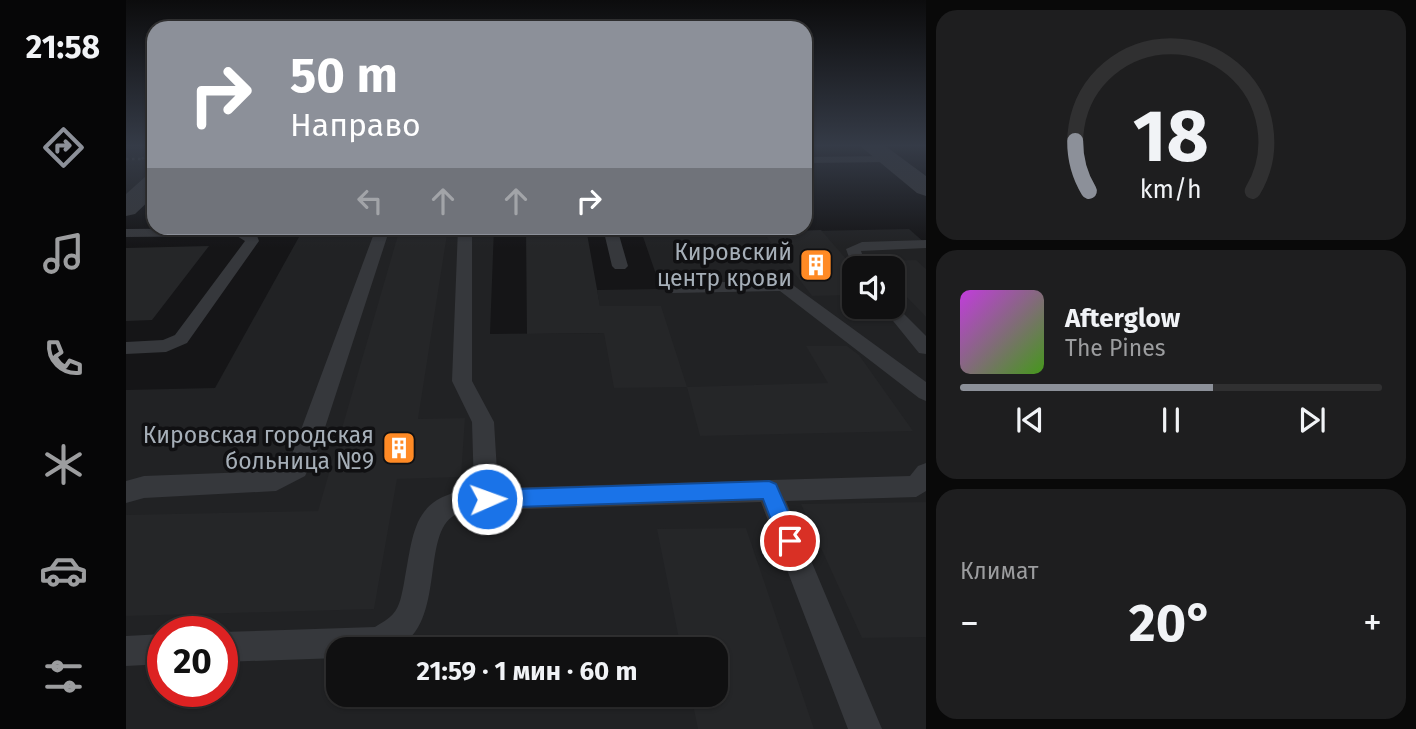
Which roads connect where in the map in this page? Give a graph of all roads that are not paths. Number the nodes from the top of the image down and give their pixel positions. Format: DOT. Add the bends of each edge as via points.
graph roads {
  1 [pos="146,179"];
  2 [pos="126,208"];
  3 [pos="126,233"];
  4 [pos="147,233"];
  5 [pos="248,235"];
  6 [pos="381,235"];
  7 [pos="465,235"];
  8 [pos="612,235"];
  9 [pos="926,244"];
  10 [pos="855,256"];
  11 [pos="620,266"];
  12 [pos="672,288"];
  13 [pos="900,319"];
  14 [pos="126,348"];
  15 [pos="926,348"];
  16 [pos="926,393"];
  17 [pos="926,473"];
  18 [pos="769,490"];
  19 [pos="126,492"];
  20 [pos="487,499"];
  21 [pos="238,646"];
  22 [pos="147,650"];
  23 [pos="126,651"];
  24 [pos="864,729"];
  1 -- 2 [label="street"];
  3 -- 4 [label="lane"];
  5 -- 14 [label="lane" via="252,241 187,334 166,346"];
  6 -- 19 [label="lane" via="297,469 276,481 144,487"];
  7 -- 20 [label="lane" via="462,382 483,422"];
  8 -- 11 [label="lane"];
  9 -- 10 [label="lane" via="862,246 853,249"];
  12 -- 16 [label="lane" via="784,286"];
  13 -- 15 [label="lane"];
  17 -- 18 [label="lane" via="916,486"];
  18 -- 20 [label="lane"];
  18 -- 24 [label="lane"];
  20 -- 21 [label="lane" via="451,503 436,515 426,535 416,595 404,624 380,642"];
  22 -- 23 [label="lane"];
}
